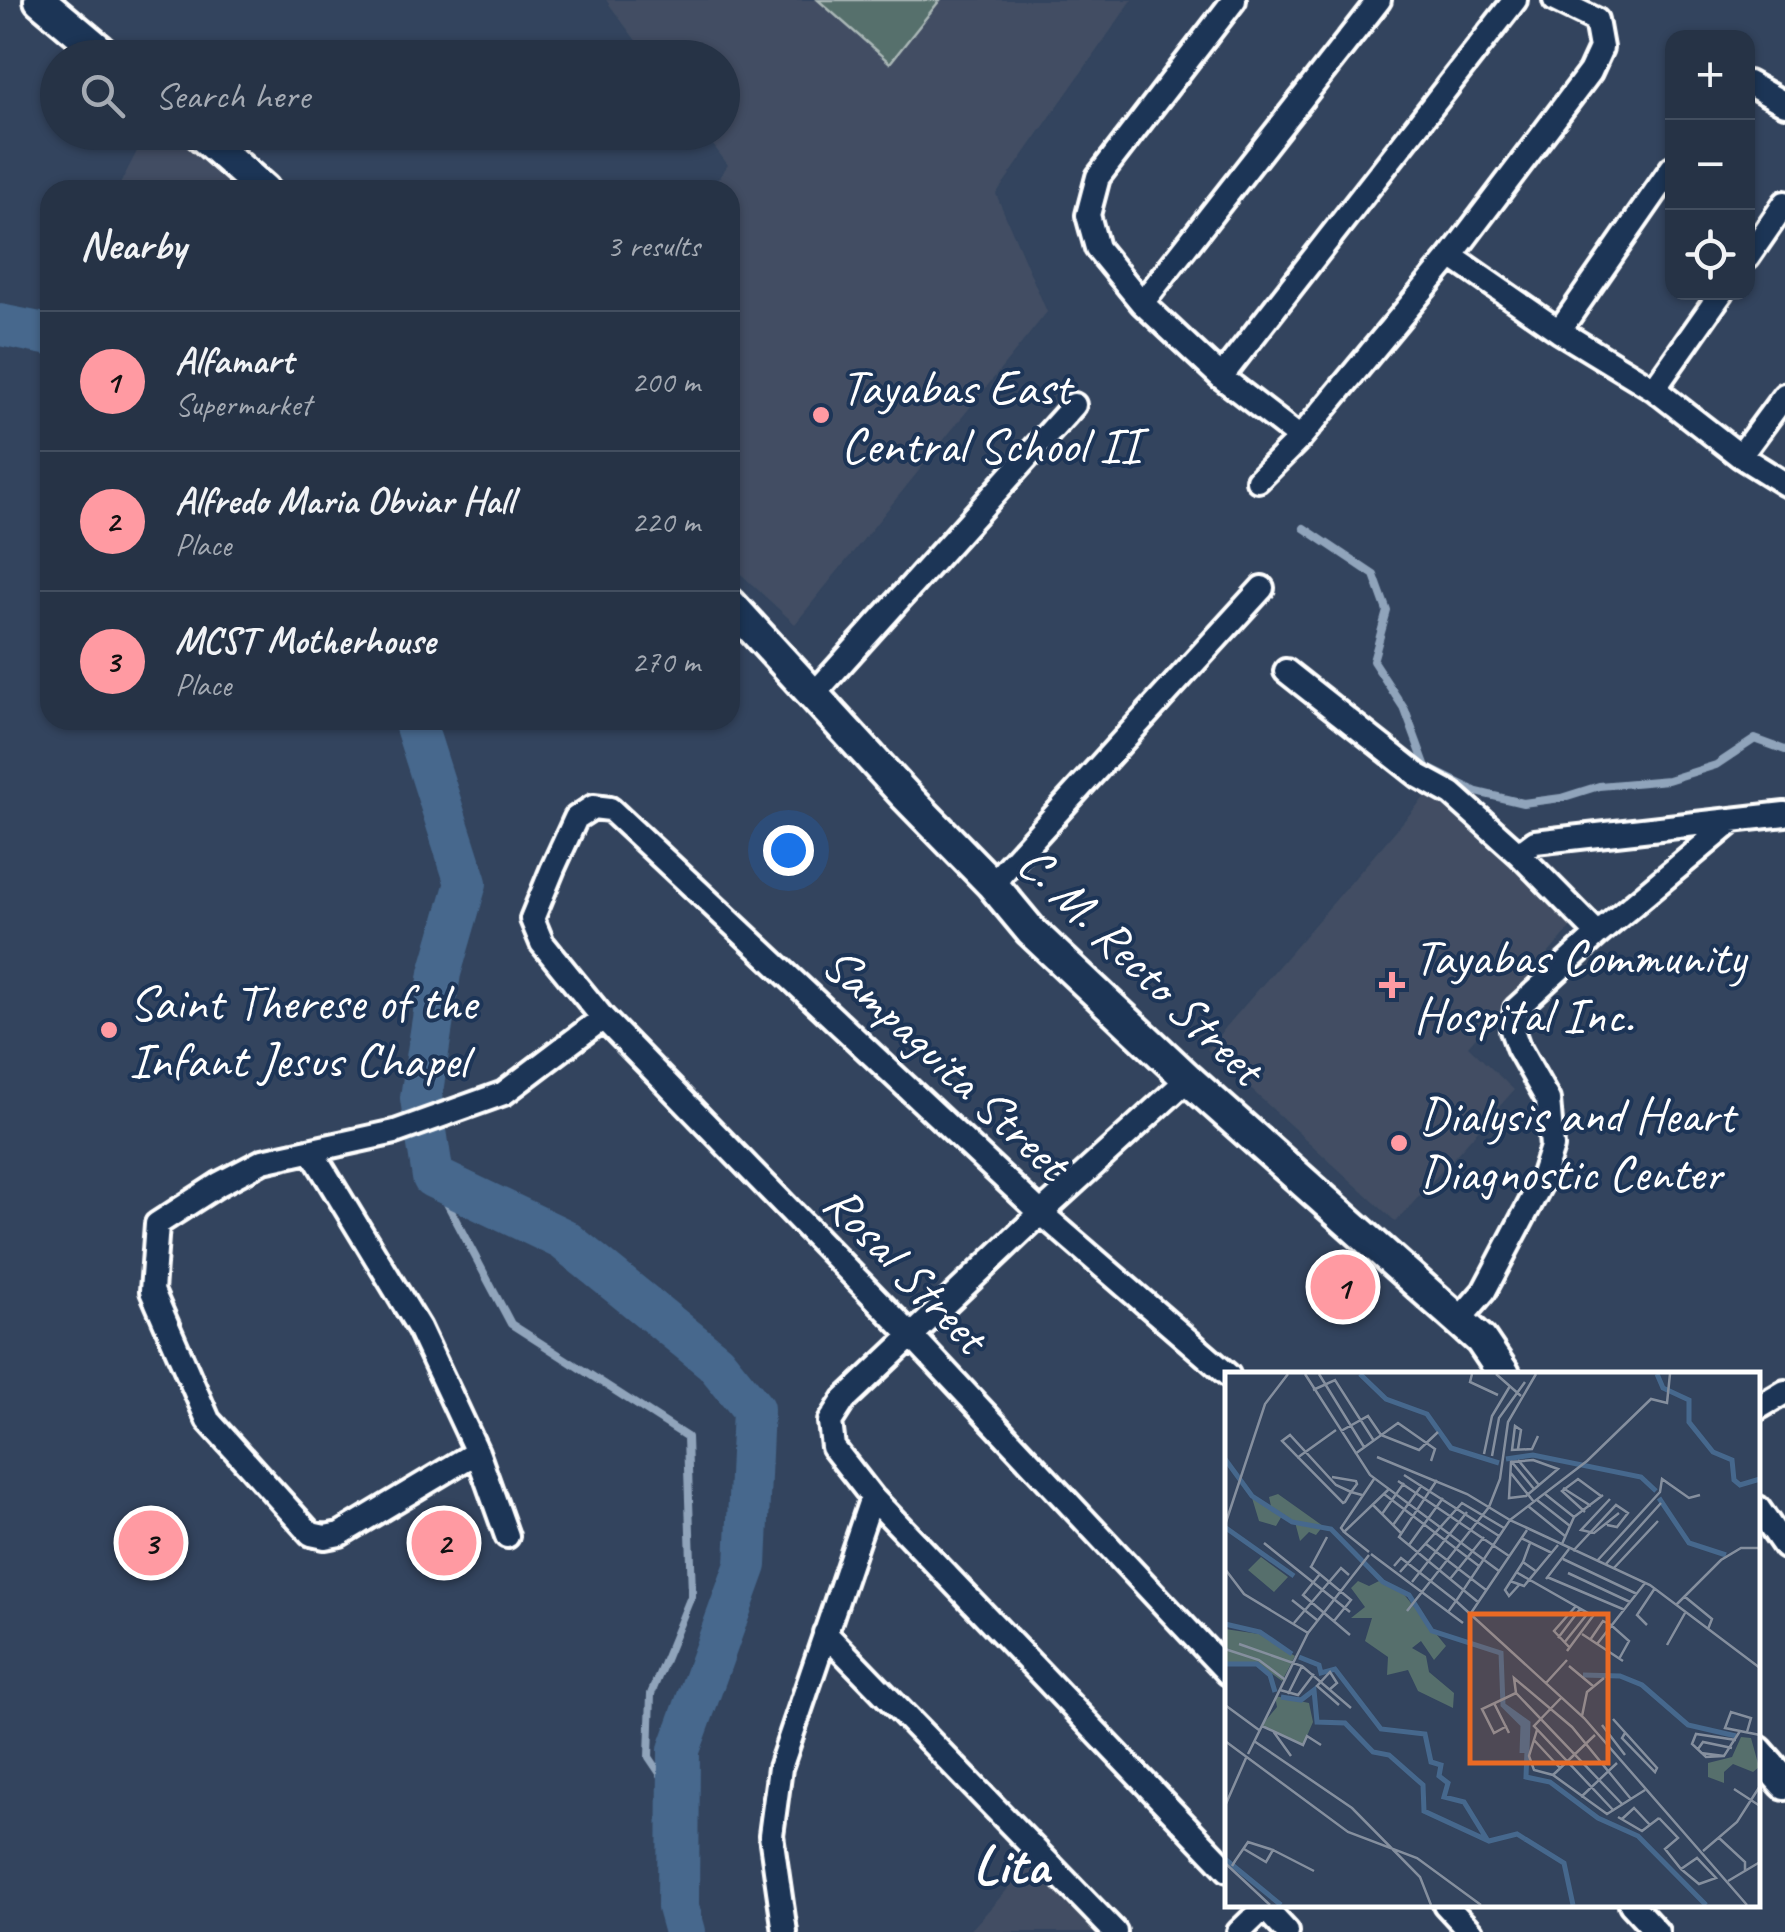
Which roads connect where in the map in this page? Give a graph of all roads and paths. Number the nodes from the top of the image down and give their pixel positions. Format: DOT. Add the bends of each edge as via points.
graph roads {
  1 [pos="40,0"];
  2 [pos="1234,0"];
  3 [pos="1380,0"];
  4 [pos="1515,0"];
  5 [pos="1556,0"];
  6 [pos="88,40"];
  7 [pos="1755,87"];
  8 [pos="1785,104"];
  9 [pos="218,150"];
  10 [pos="1665,178"];
  11 [pos="253,180"];
  12 [pos="1785,203"];
  13 [pos="1755,246"];
  14 [pos="1451,256"];
  15 [pos="1716,300"];
  16 [pos="1142,303"];
  17 [pos="1558,331"];
  18 [pos="1221,377"];
  19 [pos="1654,389"];
  20 [pos="1785,395"];
  21 [pos="1074,404"];
  22 [pos="1300,438"];
  23 [pos="1740,456"];
  24 [pos="1258,480"];
  25 [pos="1785,484"];
  26 [pos="1262,588"];
  27 [pos="740,615"];
  28 [pos="1286,671"];
  29 [pos="814,694"];
  30 [pos="1785,814"];
  31 [pos="1734,820"];
  32 [pos="1519,854"];
  33 [pos="992,884"];
  34 [pos="532,919"];
  35 [pos="1598,934"];
  36 [pos="603,1018"];
  37 [pos="1188,1079"];
  38 [pos="312,1152"];
  39 [pos="1042,1213"];
  40 [pos="1458,1321"];
  41 [pos="912,1337"];
  42 [pos="1225,1372"];
  43 [pos="1503,1372"];
  44 [pos="1785,1392"];
  45 [pos="1760,1407"];
  46 [pos="477,1452"];
  47 [pos="872,1497"];
  48 [pos="1760,1511"];
  49 [pos="507,1536"];
  50 [pos="1785,1547"];
  51 [pos="825,1634"];
  52 [pos="1225,1670"];
  53 [pos="1760,1754"];
  54 [pos="1785,1783"];
  55 [pos="1225,1867"];
  56 [pos="1263,1907"];
  57 [pos="1265,1907"];
  58 [pos="1448,1907"];
  59 [pos="1634,1907"];
  60 [pos="785,1932"];
  61 [pos="1115,1932"];
  62 [pos="1239,1932"];
  63 [pos="1287,1932"];
  64 [pos="1471,1932"];
  65 [pos="1657,1932"];
  1 -- 6 [label="main road"];
  2 -- 16 [label="street" via="1098,178 1088,216 1097,248"];
  3 -- 16 [label="street"];
  4 -- 18 [label="street"];
  5 -- 14 [label="street" via="1596,20 1601,48 1590,72"];
  7 -- 8 [label="street"];
  9 -- 11 [label="main road"];
  10 -- 17 [label="street"];
  12 -- 13 [label="street"];
  14 -- 17 [label="street"];
  14 -- 22 [label="street"];
  15 -- 19 [label="street"];
  16 -- 18 [label="street"];
  17 -- 19 [label="street"];
  18 -- 22 [label="street"];
  19 -- 23 [label="street"];
  20 -- 23 [label="street"];
  21 -- 29 [label="street"];
  22 -- 24 [label="street"];
  23 -- 25 [label="street"];
  26 -- 33 [label="street"];
  27 -- 29 [label="main road, C. M. Recto Street"];
  28 -- 32 [label="street" via="1419,776 1452,794"];
  29 -- 33 [label="main road, C. M. Recto Street"];
  30 -- 31 [label="street"];
  31 -- 32 [label="street" via="1535,842"];
  31 -- 35 [label="street"];
  32 -- 35 [label="street"];
  33 -- 37 [label="main road, C. M. Recto Street" via="1031,931"];
  34 -- 36 [label="street, Rosal Street" via="542,943"];
  34 -- 39 [label="street, Sampaguita Street" via="576,818 593,807 610,809"];
  35 -- 40 [label="street" via="1516,1009 1512,1030 1548,1100 1552,1147 1539,1187 1484,1292"];
  36 -- 38 [label="street" via="504,1093 395,1132"];
  36 -- 41 [label="street, Rosal Street"];
  37 -- 39 [label="street"];
  37 -- 40 [label="main road, C. M. Recto Street"];
  38 -- 46 [label="street" via="420,1328"];
  38 -- 46 [label="street" via="263,1162 157,1224 152,1291 208,1420 311,1534 326,1537"];
  39 -- 41 [label="street"];
  39 -- 42 [label="street, Sampaguita Street"];
  40 -- 43 [label="main road, C. M. Recto Street"];
  41 -- 47 [label="street" via="844,1400 830,1422 833,1447"];
  41 -- 52 [label="street, Rosal Street"];
  44 -- 45 [label="street"];
  46 -- 49 [label="street"];
  47 -- 51 [label="street"];
  47 -- 55 [label="street"];
  48 -- 50 [label="street"];
  51 -- 60 [label="street" via="780,1768 770,1835"];
  51 -- 61 [label="street"];
  53 -- 54 [label="main road"];
  56 -- 62 [label="street"];
  57 -- 63 [label="street"];
  58 -- 64 [label="street"];
  59 -- 65 [label="street"];
}
